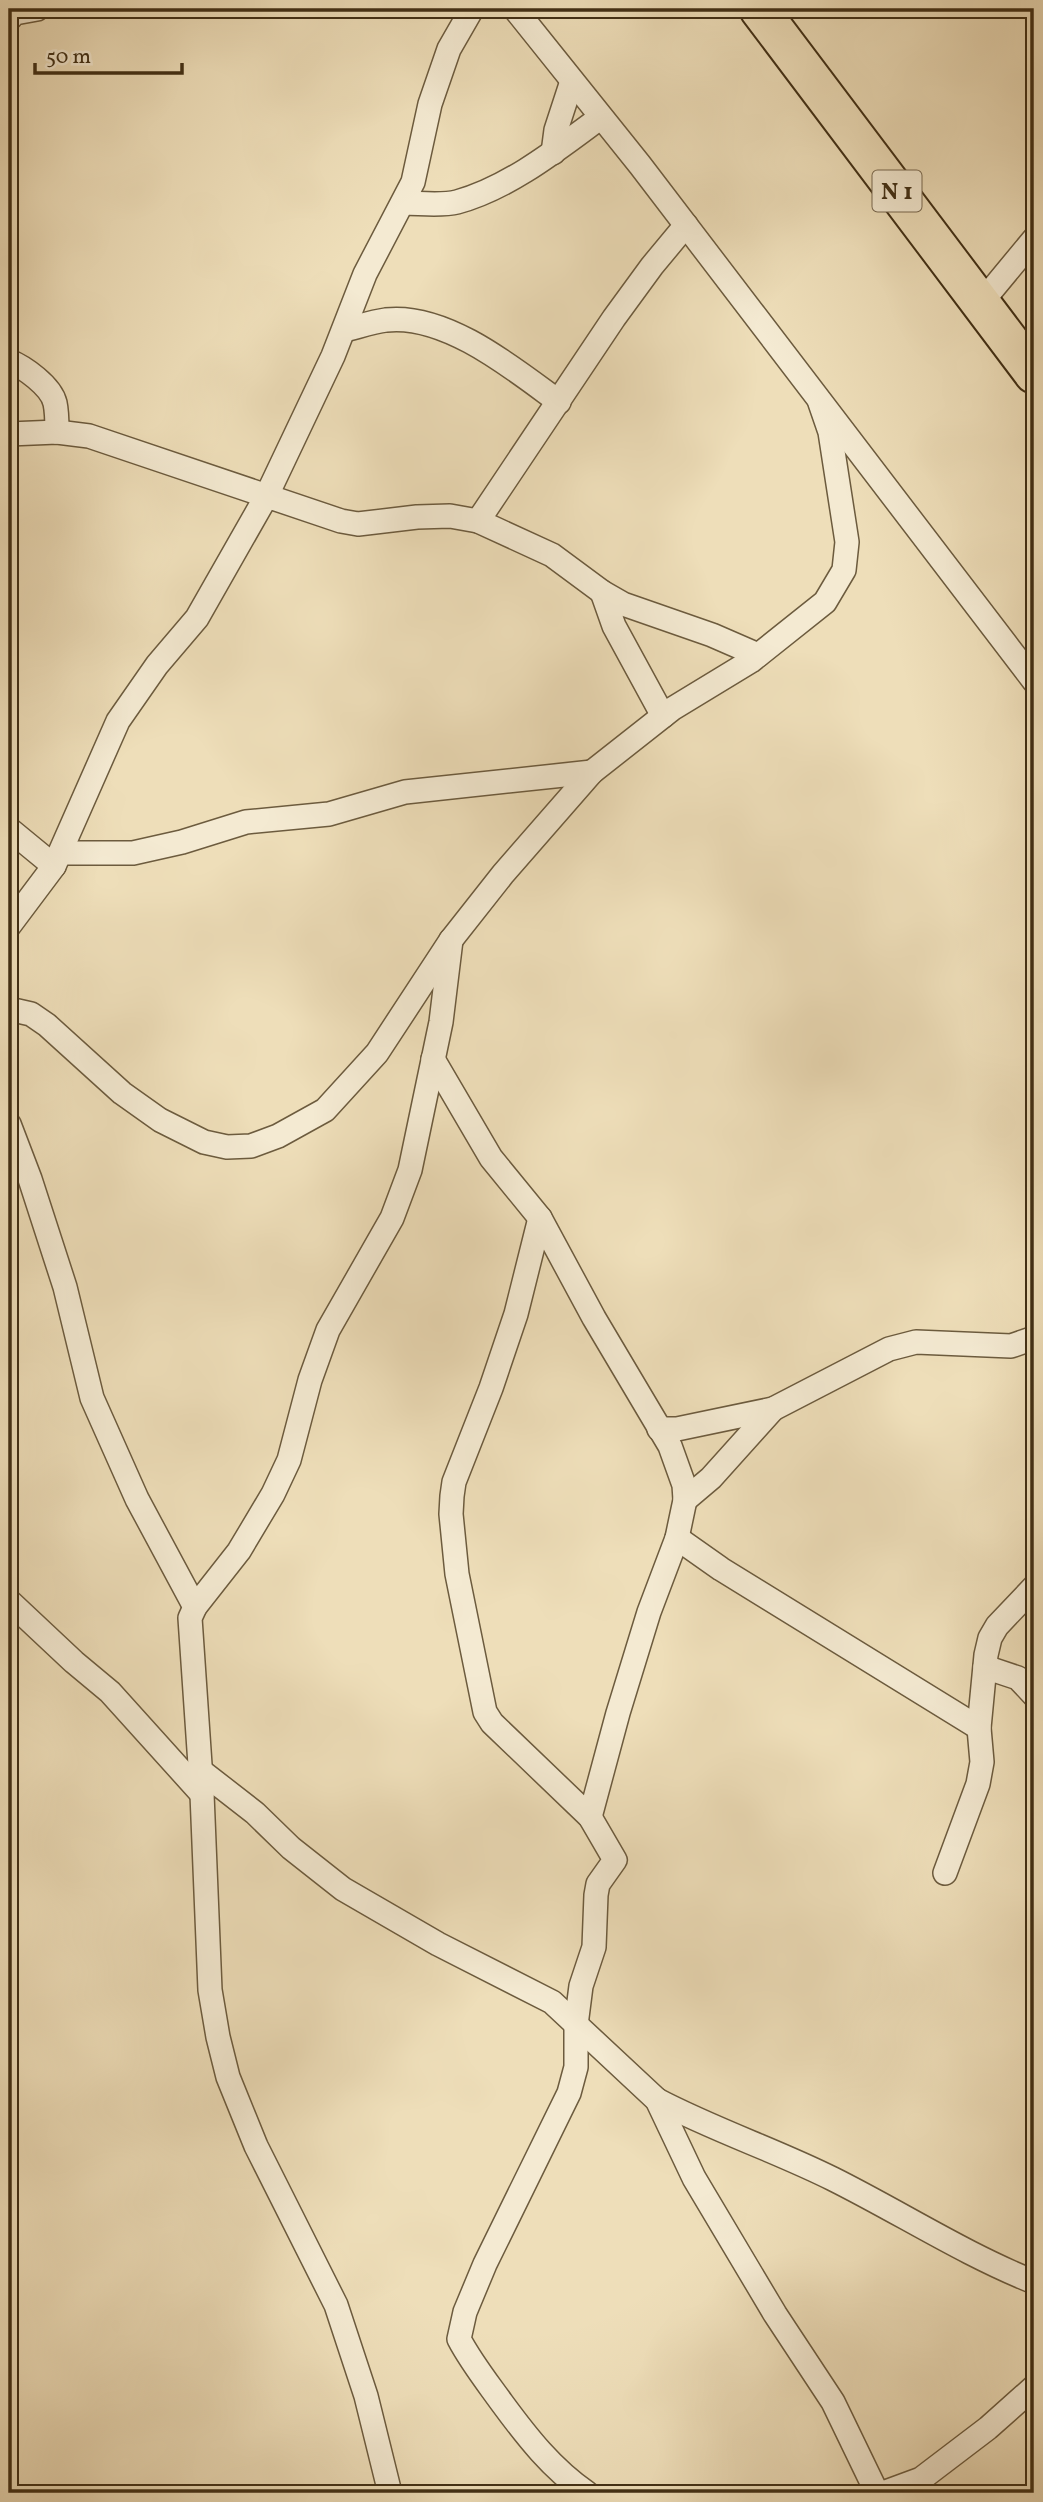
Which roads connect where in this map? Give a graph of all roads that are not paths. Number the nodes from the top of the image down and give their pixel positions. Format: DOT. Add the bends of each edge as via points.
graph roads {
  1 [pos="37,9"];
  2 [pos="472,9"];
  3 [pos="515,9"];
  4 [pos="759,9"];
  5 [pos="9,19"];
  6 [pos="572,80"];
  7 [pos="601,117"];
  8 [pos="553,153"];
  9 [pos="403,203"];
  10 [pos="686,226"];
  11 [pos="1034,239"];
  12 [pos="981,303"];
  13 [pos="344,330"];
  14 [pos="9,360"];
  15 [pos="1034,374"];
  16 [pos="559,402"];
  17 [pos="820,403"];
  18 [pos="57,432"];
  19 [pos="9,435"];
  20 [pos="267,495"];
  21 [pos="478,522"];
  22 [pos="602,592"];
  23 [pos="758,655"];
  24 [pos="1034,681"];
  25 [pos="663,716"];
  26 [pos="592,772"];
  27 [pos="9,829"];
  28 [pos="58,860"];
  29 [pos="9,926"];
  30 [pos="451,940"];
  31 [pos="9,1010"];
  32 [pos="433,1059"];
  33 [pos="11,1138"];
  34 [pos="540,1218"];
  35 [pos="1034,1338"];
  36 [pos="774,1409"];
  37 [pos="659,1429"];
  38 [pos="685,1500"];
  39 [pos="677,1538"];
  40 [pos="1034,1587"];
  41 [pos="9,1601"];
  42 [pos="195,1606"];
  43 [pos="985,1667"];
  44 [pos="1034,1695"];
  45 [pos="979,1728"];
  46 [pos="201,1771"];
  47 [pos="202,1794"];
  48 [pos="590,1817"];
  49 [pos="945,1873"];
  50 [pos="576,2025"];
  51 [pos="657,2100"];
  52 [pos="1034,2282"];
  53 [pos="1034,2387"];
  54 [pos="390,2493"];
  55 [pos="587,2493"];
  56 [pos="877,2493"];
  57 [pos="883,2493"];
  1 -- 5 [label="street" via="15,13"];
  2 -- 9 [label="street" via="449,49 430,104 413,182"];
  3 -- 6 [label="street"];
  4 -- 12 [label="highway, N 1"];
  6 -- 7 [label="street"];
  6 -- 8 [label="street"];
  7 -- 8 [label="street"];
  7 -- 10 [label="street"];
  8 -- 9 [label="street" via="483,193 454,203"];
  9 -- 13 [label="street" via="365,274"];
  10 -- 16 [label="street" via="614,318"];
  10 -- 17 [label="street"];
  11 -- 12 [label="street"];
  12 -- 15 [label="highway, N 1"];
  13 -- 16 [label="street" via="387,320 447,331 493,354"];
  13 -- 20 [label="street"];
  14 -- 18 [label="street" via="40,382 55,401"];
  16 -- 21 [label="street"];
  17 -- 23 [label="street" via="830,432 840,495 844,570 825,602"];
  17 -- 24 [label="street"];
  18 -- 19 [label="street"];
  18 -- 20 [label="street" via="89,436"];
  20 -- 21 [label="street" via="358,524 450,516"];
  20 -- 28 [label="street" via="197,618 118,721"];
  21 -- 22 [label="street" via="552,555"];
  22 -- 23 [label="street"];
  22 -- 25 [label="street" via="614,626"];
  23 -- 25 [label="street"];
  25 -- 26 [label="street"];
  26 -- 28 [label="street" via="405,792 329,814 246,822 133,853"];
  26 -- 30 [label="street"];
  27 -- 28 [label="street"];
  28 -- 29 [label="street"];
  30 -- 31 [label="street" via="377,1053 324,1110 251,1146 204,1142 160,1120 99,1075 47,1025 31,1014"];
  30 -- 32 [label="street"];
  32 -- 34 [label="street" via="491,1158"];
  32 -- 42 [label="street" via="410,1170 392,1217 328,1330 289,1461 239,1551"];
  33 -- 42 [label="street" via="65,1287 92,1398 137,1499"];
  34 -- 37 [label="street"];
  34 -- 48 [label="street" via="516,1314 454,1482 451,1514 457,1574 485,1712"];
  35 -- 36 [label="street" via="1011,1346 916,1342 889,1349"];
  36 -- 37 [label="street"];
  36 -- 38 [label="street"];
  37 -- 38 [label="street" via="670,1446"];
  38 -- 39 [label="street"];
  39 -- 45 [label="street"];
  39 -- 48 [label="street" via="649,1612"];
  40 -- 43 [label="street" via="997,1626"];
  41 -- 47 [label="street" via="110,1692"];
  42 -- 46 [label="street" via="190,1618"];
  43 -- 44 [label="street" via="1018,1678"];
  43 -- 45 [label="street"];
  45 -- 49 [label="street" via="982,1762 978,1784"];
  46 -- 47 [label="street"];
  46 -- 50 [label="street" via="344,1889 552,2002"];
  47 -- 54 [label="street" via="210,1990 228,2077 256,2146 336,2305 366,2396"];
  48 -- 50 [label="street" via="615,1860 598,1884 594,1947 581,1986"];
  50 -- 51 [label="street"];
  50 -- 55 [label="street" via="576,2067 569,2093 485,2264 459,2339 533,2445 567,2480"];
  51 -- 52 [label="street" via="782,2154"];
  51 -- 56 [label="street" via="694,2178 832,2402"];
  53 -- 57 [label="street" via="920,2479"];
}
